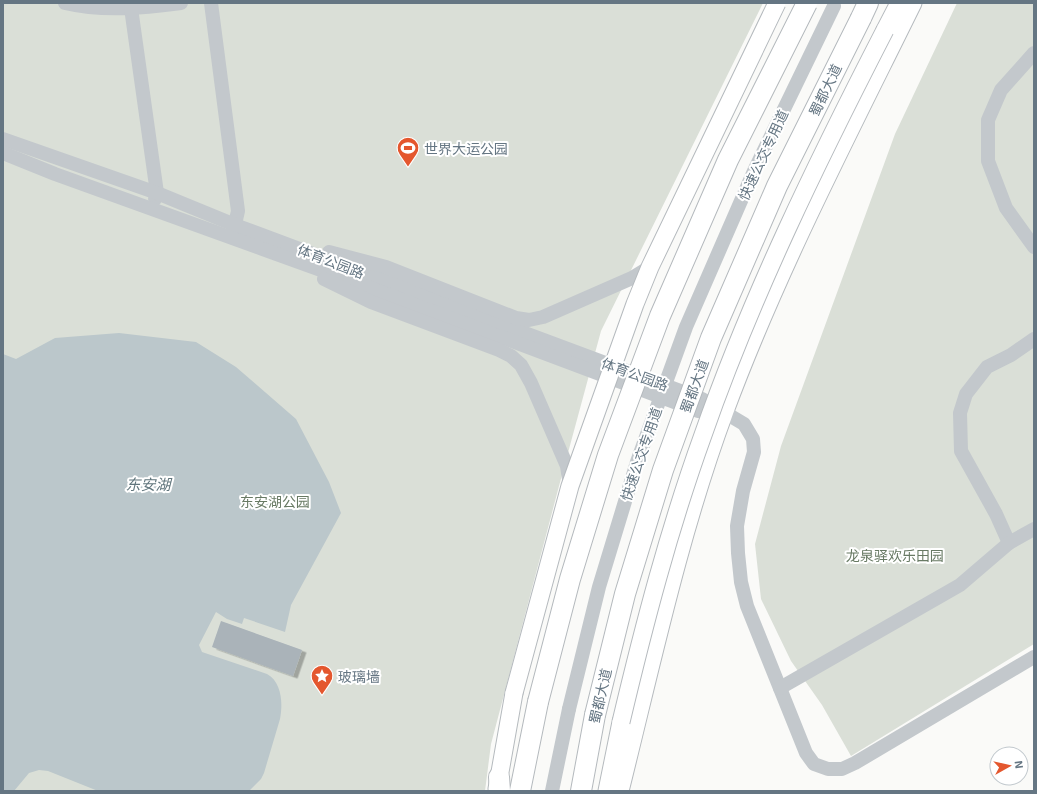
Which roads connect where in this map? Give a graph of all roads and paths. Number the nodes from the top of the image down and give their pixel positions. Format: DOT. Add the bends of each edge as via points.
graph roads {
  1 [pos="64,3"];
  2 [pos="181,3"];
  3 [pos="211,3"];
  4 [pos="777,3"];
  5 [pos="807,3"];
  6 [pos="899,3"];
  7 [pos="913,3"];
  8 [pos="835,4"];
  9 [pos="116,5"];
  10 [pos="131,8"];
  11 [pos="864,11"];
  12 [pos="1034,53"];
  13 [pos="3,139"];
  14 [pos="3,153"];
  15 [pos="157,193"];
  16 [pos="151,209"];
  17 [pos="233,231"];
  18 [pos="254,239"];
  19 [pos="1034,247"];
  20 [pos="650,268"];
  21 [pos="1034,339"];
  22 [pos="724,413"];
  23 [pos="570,486"];
  24 [pos="1034,529"];
  25 [pos="1009,543"];
  26 [pos="1034,657"];
  27 [pos="780,688"];
  28 [pos="499,786"];
  29 [pos="520,791"];
  30 [pos="552,791"];
  31 [pos="581,791"];
  32 [pos="607,791"];
  33 [pos="620,791"];
  1 -- 9 [label="street" via="106,8"];
  2 -- 10 [label="street"];
  3 -- 17 [label="street" via="238,211"];
  4 -- 20 [label="main road, bridge"];
  5 -- 29 [label="highway, bridge" via="728,160 660,316 608,455 570,579 538,702"];
  6 -- 32 [label="main road, bridge" via="831,136 780,244 738,342 703,435 646,618"];
  7 -- 22 [label="main road" via="818,194 748,350"];
  8 -- 30 [label="street, 快速公交专用道, bridge" via="754,171 686,327 637,462 598,587"];
  9 -- 10 [label="street"];
  10 -- 15 [label="street"];
  11 -- 31 [label="highway, 蜀都大道, bridge" via="777,186 711,338 661,477 625,594 595,715"];
  12 -- 19 [label="street" via="1001,90 988,120 988,161 1006,208"];
  13 -- 15 [label="street, 体育公园路"];
  14 -- 16 [label="street, 体育公园路"];
  15 -- 16 [label="street"];
  15 -- 17 [label="street, 体育公园路"];
  16 -- 17 [label="street, 体育公园路"];
  17 -- 18 [label="street, 体育公园路"];
  18 -- 20 [label="street" via="386,267 516,318 529,320 543,317"];
  18 -- 22 [label="street, 体育公园路" via="698,411"];
  18 -- 23 [label="street" via="371,302 511,356 521,365 531,383 567,466"];
  20 -- 23 [label="main road, bridge"];
  21 -- 25 [label="street" via="987,367 966,394 960,413 961,451"];
  22 -- 27 [label="street" via="744,424 753,439 754,452 737,526 741,582 747,606"];
  22 -- 33 [label="main road" via="699,487 665,604"];
  23 -- 28 [label="main road, bridge" via="514,693"];
  24 -- 25 [label="street"];
  25 -- 27 [label="street" via="960,585"];
  26 -- 27 [label="street" via="842,769 828,769 814,764 806,753"];
}
